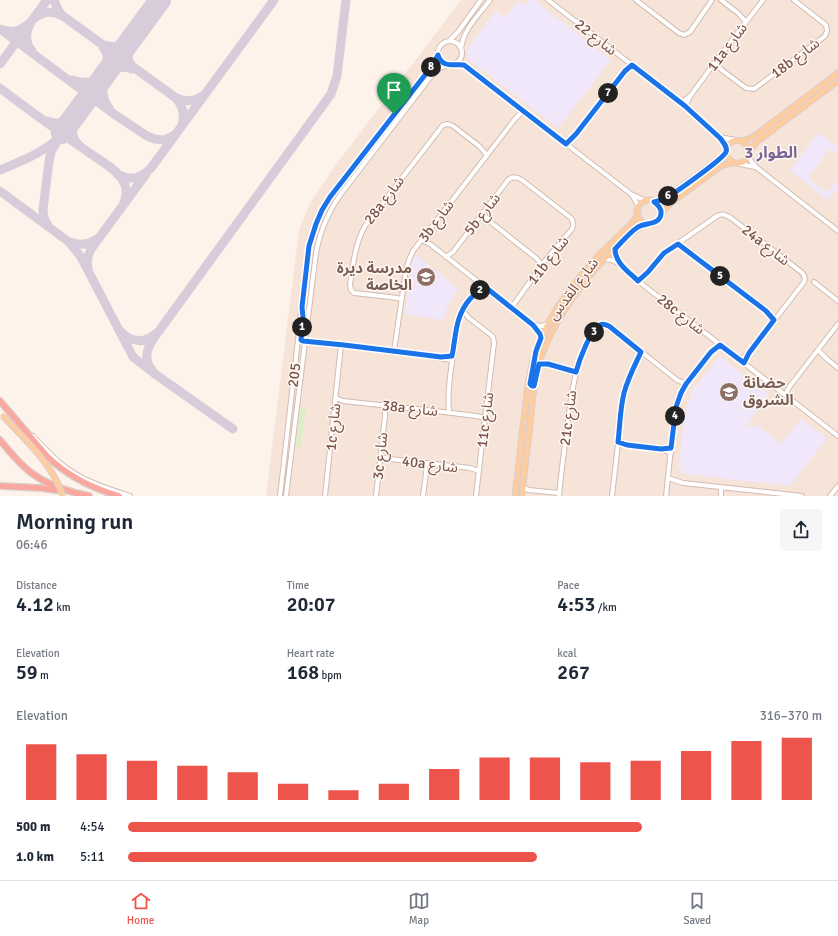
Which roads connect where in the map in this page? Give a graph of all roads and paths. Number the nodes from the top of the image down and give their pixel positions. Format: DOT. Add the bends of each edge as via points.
graph roads {
  1 [pos="481,0"];
  2 [pos="490,0"];
  3 [pos="548,0"];
  4 [pos="636,0"];
  5 [pos="713,0"];
  6 [pos="721,0"];
  7 [pos="763,0"];
  8 [pos="794,0"];
  9 [pos="747,20"];
  10 [pos="449,41"];
  11 [pos="461,51"];
  12 [pos="438,55"];
  13 [pos="450,64"];
  14 [pos="630,64"];
  15 [pos="714,64"];
  16 [pos="464,65"];
  17 [pos="838,73"];
  18 [pos="838,81"];
  19 [pos="683,105"];
  20 [pos="522,110"];
  21 [pos="717,136"];
  22 [pos="739,141"];
  23 [pos="567,145"];
  24 [pos="726,150"];
  25 [pos="749,152"];
  26 [pos="488,154"];
  27 [pos="737,163"];
  28 [pos="756,167"];
  29 [pos="631,194"];
  30 [pos="646,201"];
  31 [pos="654,202"];
  32 [pos="639,207"];
  33 [pos="638,214"];
  34 [pos="661,214"];
  35 [pos="481,215"];
  36 [pos="571,218"];
  37 [pos="647,224"];
  38 [pos="838,231"];
  39 [pos="423,238"];
  40 [pos="682,241"];
  41 [pos="678,244"];
  42 [pos="615,249"];
  43 [pos="687,250"];
  44 [pos="448,258"];
  45 [pos="605,259"];
  46 [pos="543,263"];
  47 [pos="620,264"];
  48 [pos="648,272"];
  49 [pos="638,281"];
  50 [pos="814,282"];
  51 [pos="642,284"];
  52 [pos="482,285"];
  53 [pos="402,298"];
  54 [pos="838,301"];
  55 [pos="302,307"];
  56 [pos="512,309"];
  57 [pos="462,310"];
  58 [pos="460,316"];
  59 [pos="469,318"];
  60 [pos="776,319"];
  61 [pos="548,324"];
  62 [pos="838,324"];
  63 [pos="533,325"];
  64 [pos="306,333"];
  65 [pos="541,338"];
  66 [pos="305,341"];
  67 [pos="715,341"];
  68 [pos="314,342"];
  69 [pos="343,345"];
  70 [pos="720,345"];
  71 [pos="304,348"];
  72 [pos="395,351"];
  73 [pos="536,351"];
  74 [pos="817,351"];
  75 [pos="711,352"];
  76 [pos="643,354"];
  77 [pos="452,358"];
  78 [pos="742,362"];
  79 [pos="539,364"];
  80 [pos="838,368"];
  81 [pos="576,372"];
  82 [pos="677,380"];
  83 [pos="686,384"];
  84 [pos="534,386"];
  85 [pos="683,388"];
  86 [pos="784,394"];
  87 [pos="336,400"];
  88 [pos="0,401"];
  89 [pos="386,406"];
  90 [pos="446,412"];
  91 [pos="1,414"];
  92 [pos="485,417"];
  93 [pos="26,432"];
  94 [pos="837,434"];
  95 [pos="0,440"];
  96 [pos="618,445"];
  97 [pos="671,450"];
  98 [pos="380,458"];
  99 [pos="427,463"];
  100 [pos="479,469"];
  101 [pos="668,478"];
  102 [pos="683,483"];
  103 [pos="668,484"];
  104 [pos="0,486"];
  105 [pos="838,486"];
  106 [pos="722,487"];
  107 [pos="522,488"];
  108 [pos="79,494"];
  109 [pos="559,494"];
  110 [pos="774,495"];
  111 [pos="830,495"];
  112 [pos="63,496"];
  113 [pos="89,496"];
  114 [pos="119,496"];
  115 [pos="130,496"];
  116 [pos="280,496"];
  117 [pos="286,496"];
  118 [pos="326,496"];
  119 [pos="376,496"];
  120 [pos="423,496"];
  121 [pos="476,496"];
  122 [pos="515,496"];
  123 [pos="522,496"];
  124 [pos="612,496"];
  125 [pos="666,496"];
  126 [pos="721,496"];
  127 [pos="802,496"];
  1 -- 10 [label="street"];
  2 -- 11 [label="street" via="466,32"];
  3 -- 14 [label="street, شارع 22"];
  4 -- 5 [label="street" via="682,35 690,32"];
  6 -- 9 [label="street"];
  7 -- 9 [label="street, 11a شارع"];
  8 -- 15 [label="street, 18b شارع" via="826,25 825,36 754,89 746,88"];
  9 -- 15 [label="street, 11a شارع"];
  10 -- 11 [label="street" via="456,43"];
  10 -- 12 [label="street" via="441,45"];
  11 -- 13 [label="street" via="458,62"];
  11 -- 16 [label="street"];
  12 -- 13 [label="street" via="442,61"];
  12 -- 55 [label="street, 205" via="322,210 309,246"];
  13 -- 16 [label="street"];
  13 -- 64 [label="street, 205" via="440,68 432,76 328,214 317,246"];
  14 -- 19 [label="street, شارع 22"];
  14 -- 23 [label="street"];
  15 -- 19 [label="street, 11a شارع"];
  16 -- 20 [label="street"];
  17 -- 22 [label="main road" via="756,135"];
  18 -- 25 [label="main road" via="759,140"];
  19 -- 21 [label="street, شارع 22"];
  20 -- 23 [label="street"];
  20 -- 26 [label="street, 3b شارع"];
  21 -- 22 [label="street"];
  21 -- 24 [label="street, شارع 22" via="723,141"];
  22 -- 24 [label="main road" via="731,143"];
  22 -- 25 [label="main road" via="746,144"];
  23 -- 29 [label="street"];
  24 -- 27 [label="main road" via="728,159"];
  24 -- 31 [label="main road" via="722,158 671,194"];
  25 -- 27 [label="main road" via="745,160"];
  25 -- 28 [label="street"];
  26 -- 39 [label="street, 3b شارع"];
  26 -- 53 [label="street, 28a شارع" via="453,126 443,125 364,226 356,249 350,288 354,293"];
  27 -- 28 [label="street"];
  27 -- 34 [label="main road" via="718,168 671,202"];
  28 -- 38 [label="street"];
  29 -- 30 [label="street"];
  29 -- 32 [label="street"];
  30 -- 31 [label="main road"];
  30 -- 32 [label="main road"];
  31 -- 34 [label="main road"];
  32 -- 33 [label="main road"];
  33 -- 37 [label="main road"];
  33 -- 61 [label="main road, شارع القدس" via="582,274"];
  34 -- 37 [label="main road" via="656,222"];
  35 -- 36 [label="street, 5b شارع" via="508,180 518,178"];
  35 -- 44 [label="street, 5b شارع"];
  35 -- 46 [label="street"];
  36 -- 46 [label="street, 11b شارع" via="572,229"];
  37 -- 42 [label="main road, شارع القدس" via="638,227"];
  39 -- 44 [label="street"];
  39 -- 53 [label="street, 3b شارع" via="409,260"];
  40 -- 41 [label="street"];
  40 -- 43 [label="street"];
  40 -- 60 [label="street, 24a شارع" via="717,216 726,215 800,271 805,278 804,282"];
  41 -- 43 [label="street"];
  41 -- 48 [label="street" via="662,255"];
  42 -- 45 [label="main road, شارع القدس"];
  42 -- 47 [label="street, 28c شارع"];
  43 -- 60 [label="street"];
  44 -- 52 [label="street"];
  45 -- 47 [label="street, 28c شارع"];
  45 -- 79 [label="main road, شارع القدس" via="563,312"];
  46 -- 56 [label="street, 11b شارع"];
  47 -- 49 [label="street, 28c شارع"];
  48 -- 49 [label="street"];
  48 -- 51 [label="street"];
  49 -- 51 [label="street, 28c شارع"];
  50 -- 54 [label="street"];
  51 -- 67 [label="street, 28c شارع"];
  52 -- 56 [label="street"];
  52 -- 57 [label="street"];
  53 -- 72 [label="street, 3b شارع"];
  55 -- 66 [label="street" via="301,339"];
  55 -- 116 [label="street, 205"];
  56 -- 63 [label="street"];
  57 -- 58 [label="street"];
  57 -- 59 [label="street"];
  58 -- 59 [label="street"];
  58 -- 77 [label="street"];
  59 -- 92 [label="street, 11c شارع" via="494,339"];
  60 -- 78 [label="street"];
  61 -- 63 [label="street" via="539,327"];
  61 -- 65 [label="main road, شارع القدس"];
  62 -- 74 [label="street"];
  63 -- 65 [label="street"];
  64 -- 66 [label="street, 205"];
  64 -- 68 [label="street"];
  65 -- 73 [label="main road, شارع القدس"];
  66 -- 68 [label="street"];
  66 -- 71 [label="street, 205"];
  67 -- 70 [label="street, 28c شارع"];
  67 -- 75 [label="street"];
  68 -- 69 [label="street"];
  68 -- 71 [label="street"];
  69 -- 72 [label="street"];
  69 -- 87 [label="street, 1c شارع"];
  70 -- 75 [label="street"];
  70 -- 78 [label="street, 28c شارع"];
  71 -- 117 [label="street, 205"];
  72 -- 77 [label="street"];
  73 -- 84 [label="main road" via="530,384"];
  73 -- 122 [label="main road, شارع القدس" via="528,385"];
  74 -- 80 [label="street"];
  74 -- 86 [label="street"];
  75 -- 83 [label="street"];
  76 -- 81 [label="street, 21c شارع" via="603,324 588,341"];
  76 -- 82 [label="street"];
  76 -- 96 [label="street" via="624,392"];
  77 -- 90 [label="street"];
  78 -- 86 [label="street, 28c شارع"];
  79 -- 81 [label="street"];
  79 -- 84 [label="main road, شارع القدس"];
  81 -- 109 [label="street, 21c شارع" via="571,393"];
  82 -- 83 [label="street"];
  82 -- 85 [label="street"];
  83 -- 85 [label="street"];
  84 -- 107 [label="main road, شارع القدس"];
  85 -- 97 [label="street" via="676,407"];
  86 -- 94 [label="street, 28c شارع"];
  87 -- 89 [label="street, 38a شارع"];
  87 -- 118 [label="street, 1c شارع"];
  88 -- 93 [label="highway"];
  89 -- 90 [label="street, 38a شارع"];
  89 -- 98 [label="street, 3c شارع"];
  90 -- 92 [label="street, 38a شارع"];
  91 -- 112 [label="main road, bridge" via="45,462"];
  92 -- 100 [label="street, 11c شارع"];
  93 -- 114 [label="highway" via="56,464 72,476"];
  93 -- 115 [label="street" via="76,475 98,486"];
  95 -- 108 [label="highway" via="33,474"];
  96 -- 97 [label="street"];
  96 -- 124 [label="street"];
  97 -- 101 [label="street"];
  98 -- 99 [label="street, 40a شارع"];
  98 -- 119 [label="street, 3c شارع"];
  99 -- 100 [label="street, 40a شارع"];
  99 -- 120 [label="street"];
  100 -- 121 [label="street, 11c شارع"];
  101 -- 102 [label="street"];
  101 -- 103 [label="street"];
  102 -- 103 [label="street"];
  102 -- 106 [label="street"];
  103 -- 125 [label="street"];
  104 -- 108 [label="highway" via="50,489"];
  105 -- 111 [label="street"];
  106 -- 110 [label="street"];
  106 -- 126 [label="street"];
  107 -- 109 [label="street"];
  107 -- 123 [label="main road, شارع القدس"];
  108 -- 113 [label="highway"];
  110 -- 127 [label="street"];
}
